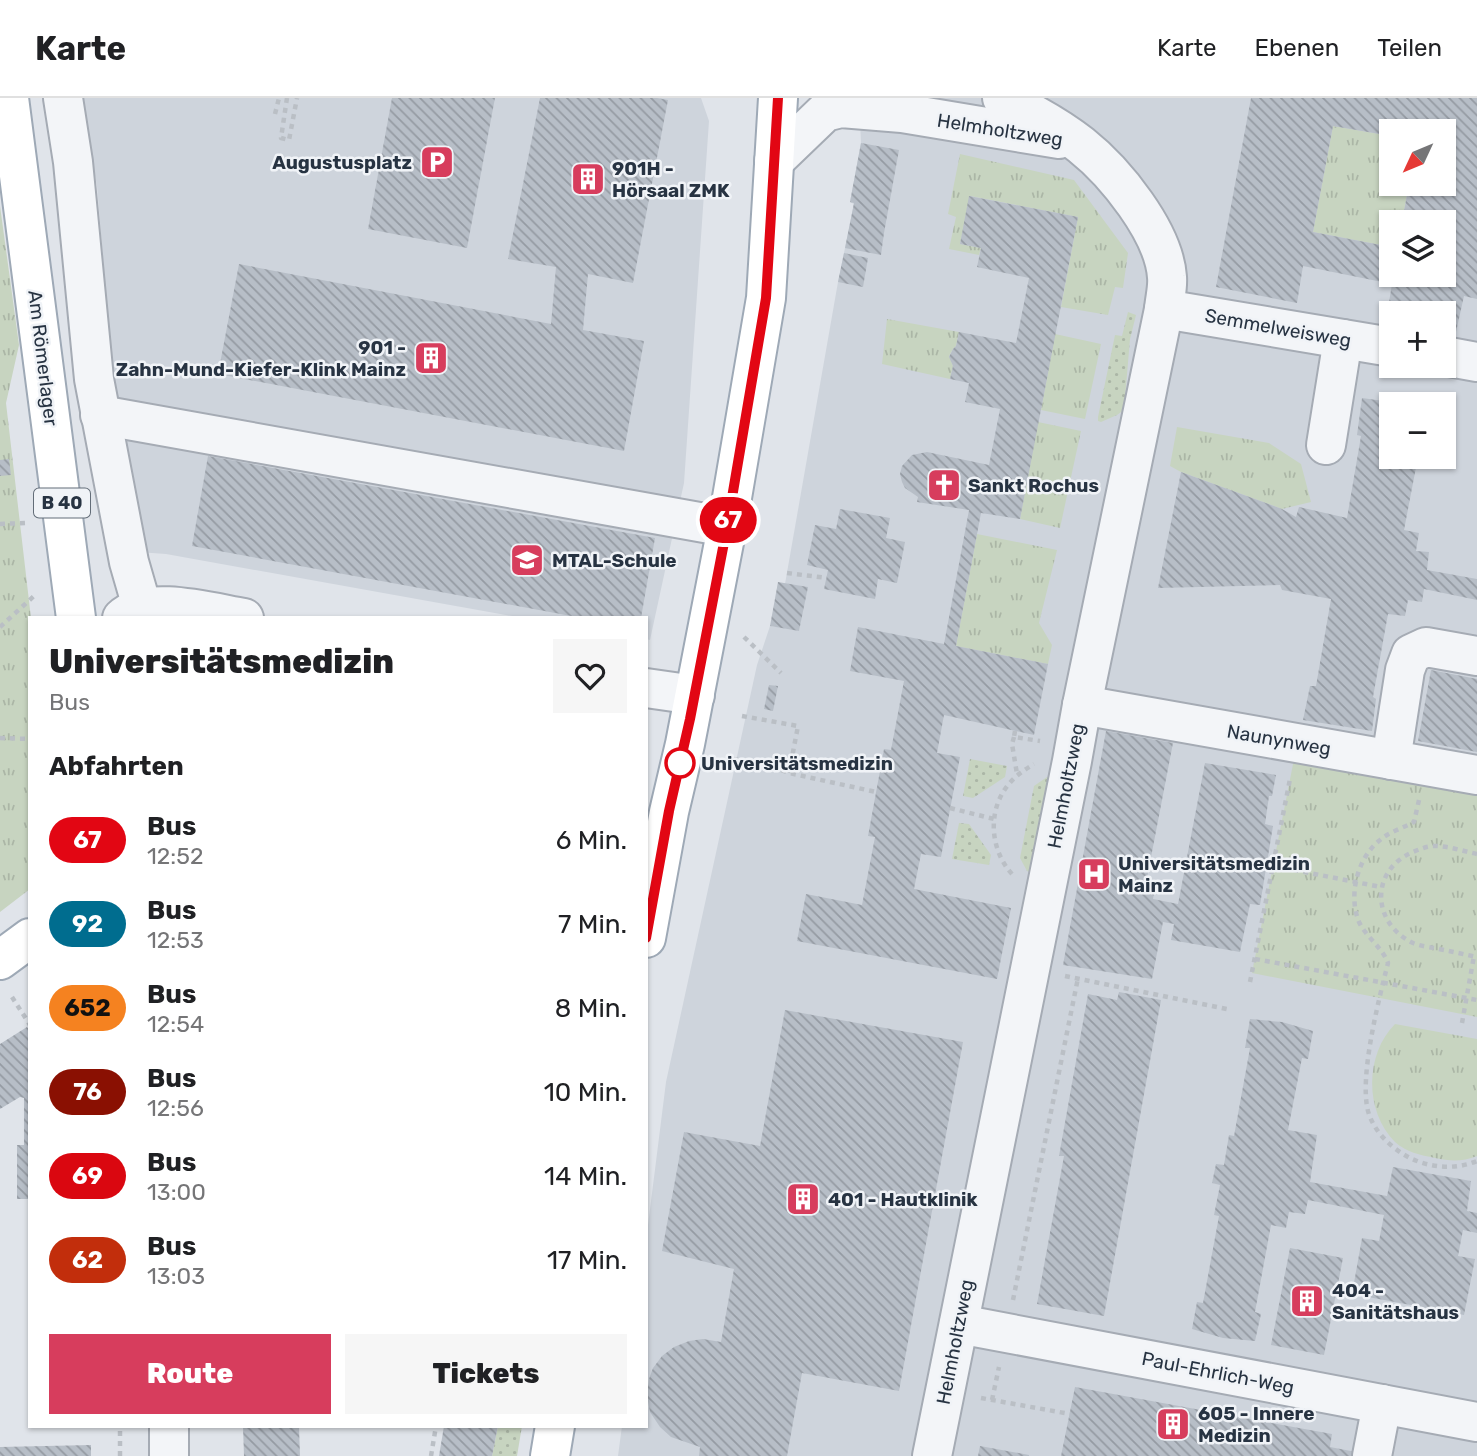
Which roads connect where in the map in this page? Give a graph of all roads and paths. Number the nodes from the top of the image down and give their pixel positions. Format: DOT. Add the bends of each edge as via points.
graph roads {
  1 [pos="9,98"];
  2 [pos="63,98"];
  3 [pos="279,98"];
  4 [pos="287,98"];
  5 [pos="297,98"];
  6 [pos="778,98"];
  7 [pos="1003,98"];
  8 [pos="275,114"];
  9 [pos="1078,143"];
  10 [pos="774,161"];
  11 [pos="1164,309"];
  12 [pos="1343,339"];
  13 [pos="1379,345"];
  14 [pos="1456,358"];
  15 [pos="1477,362"];
  16 [pos="100,415"];
  17 [pos="1326,445"];
  18 [pos="25,523"];
  19 [pos="0,524"];
  20 [pos="727,527"];
  21 [pos="787,573"];
  22 [pos="827,579"];
  23 [pos="34,596"];
  24 [pos="126,614"];
  25 [pos="76,616"];
  26 [pos="230,616"];
  27 [pos="0,627"];
  28 [pos="740,633"];
  29 [pos="1477,656"];
  30 [pos="780,673"];
  31 [pos="648,688"];
  32 [pos="695,695"];
  33 [pos="1082,705"];
  34 [pos="742,716"];
  35 [pos="0,738"];
  36 [pos="28,739"];
  37 [pos="1028,739"];
  38 [pos="1297,743"];
  39 [pos="733,759"];
  40 [pos="1072,761"];
  41 [pos="1405,762"];
  42 [pos="789,773"];
  43 [pos="1017,774"];
  44 [pos="1477,775"];
  45 [pos="876,792"];
  46 [pos="950,808"];
  47 [pos="657,810"];
  48 [pos="994,819"];
  49 [pos="1477,854"];
  50 [pos="1274,866"];
  51 [pos="1356,883"];
  52 [pos="1381,887"];
  53 [pos="1044,895"];
  54 [pos="648,915"];
  55 [pos="28,939"];
  56 [pos="1476,956"];
  57 [pos="1255,958"];
  58 [pos="0,960"];
  59 [pos="1030,968"];
  60 [pos="1078,978"];
  61 [pos="1250,982"];
  62 [pos="1383,982"];
  63 [pos="12,997"];
  64 [pos="1467,998"];
  65 [pos="1477,1000"];
  66 [pos="1227,1009"];
  67 [pos="28,1022"];
  68 [pos="1462,1023"];
  69 [pos="1477,1161"];
  70 [pos="959,1324"];
  71 [pos="1006,1333"];
  72 [pos="945,1391"];
  73 [pos="1382,1404"];
  74 [pos="1070,1414"];
  75 [pos="1477,1422"];
  76 [pos="120,1428"];
  77 [pos="169,1428"];
  78 [pos="436,1428"];
  79 [pos="555,1428"];
  80 [pos="120,1456"];
  81 [pos="169,1456"];
  82 [pos="431,1456"];
  83 [pos="550,1456"];
  84 [pos="932,1456"];
  85 [pos="1372,1456"];
  1 -- 25 [label="main road, Am Römerlager / B 40"];
  2 -- 16 [label="street" via="74,162"];
  3 -- 8 [label="path"];
  4 -- 5 [label="path" via="281,138 289,139"];
  6 -- 10 [label="main road"];
  7 -- 9 [label="street, Helmholtzweg"];
  9 -- 10 [label="street, Helmholtzweg" via="902,113 841,108 825,112"];
  9 -- 11 [label="street, Helmholtzweg" via="1118,182 1160,246 1167,276"];
  10 -- 20 [label="main road" via="766,298"];
  11 -- 12 [label="street, Semmelweisweg"];
  11 -- 33 [label="street, Helmholtzweg"];
  12 -- 13 [label="street, Semmelweisweg"];
  12 -- 17 [label="street"];
  14 -- 15 [label="street"];
  16 -- 20 [label="street"];
  16 -- 24 [label="street" via="129,562"];
  18 -- 19 [label="path"];
  20 -- 32 [label="main road"];
  21 -- 22 [label="path"];
  23 -- 27 [label="path"];
  24 -- 26 [label="street" via="163,606"];
  28 -- 30 [label="path"];
  29 -- 41 [label="street" via="1426,647 1411,654 1405,670"];
  31 -- 32 [label="street"];
  32 -- 47 [label="main road"];
  33 -- 38 [label="street, Naunynweg"];
  33 -- 40 [label="street, Helmholtzweg"];
  34 -- 42 [label="path" via="798,726"];
  35 -- 36 [label="path"];
  37 -- 43 [label="path" via="1014,734"];
  38 -- 41 [label="street, Naunynweg"];
  38 -- 50 [label="path"];
  39 -- 42 [label="path"];
  40 -- 43 [label="path" via="1035,763"];
  40 -- 53 [label="street, Helmholtzweg"];
  41 -- 44 [label="street, Naunynweg"];
  41 -- 51 [label="path" via="1419,803 1414,822 1375,844"];
  42 -- 45 [label="path"];
  43 -- 48 [label="path" via="999,799"];
  46 -- 48 [label="path"];
  47 -- 54 [label="main road"];
  48 -- 53 [label="path" via="997,848 1006,869"];
  49 -- 52 [label="path" via="1434,846 1420,849 1398,860"];
  50 -- 51 [label="path"];
  50 -- 57 [label="path"];
  51 -- 52 [label="path"];
  51 -- 62 [label="path" via="1359,921 1388,963"];
  52 -- 56 [label="path" via="1386,917 1401,935 1415,944"];
  53 -- 59 [label="street, Helmholtzweg"];
  55 -- 58 [label="main road"];
  56 -- 64 [label="path"];
  57 -- 61 [label="path"];
  57 -- 62 [label="path"];
  59 -- 60 [label="path"];
  59 -- 70 [label="street, Helmholtzweg"];
  60 -- 66 [label="path"];
  60 -- 71 [label="path"];
  62 -- 64 [label="path"];
  62 -- 69 [label="path" via="1366,1077 1368,1110 1376,1127 1389,1145 1418,1162 1460,1167"];
  63 -- 67 [label="path"];
  64 -- 65 [label="path"];
  64 -- 68 [label="path"];
  70 -- 71 [label="street, Paul-Ehrlich-Weg"];
  70 -- 72 [label="street, Helmholtzweg"];
  71 -- 73 [label="street, Paul-Ehrlich-Weg"];
  72 -- 74 [label="path"];
  72 -- 84 [label="street, Helmholtzweg"];
  73 -- 75 [label="street, Paul-Ehrlich-Weg"];
  73 -- 85 [label="street"];
  76 -- 80 [label="path"];
  77 -- 81 [label="street"];
  78 -- 82 [label="path"];
  79 -- 83 [label="main road"];
}
